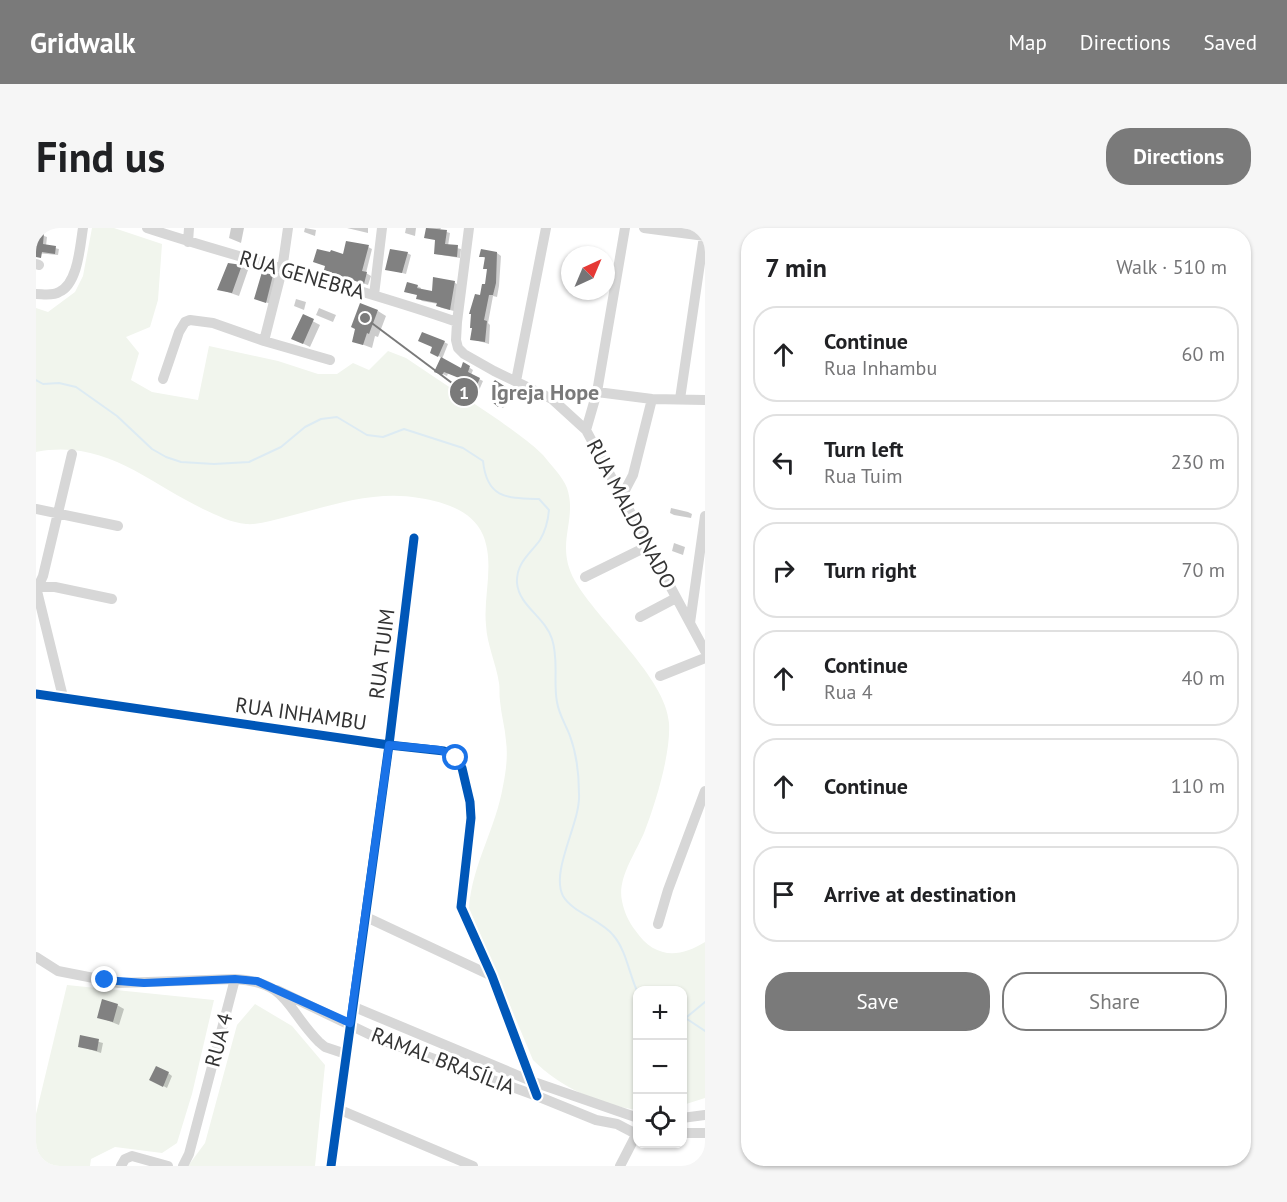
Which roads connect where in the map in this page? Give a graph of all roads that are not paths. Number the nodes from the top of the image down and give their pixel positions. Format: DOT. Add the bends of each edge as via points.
graph roads {
  1 [pos="83,228"];
  2 [pos="147,228"];
  3 [pos="189,228"];
  4 [pos="288,228"];
  5 [pos="382,228"];
  6 [pos="469,228"];
  7 [pos="546,228"];
  8 [pos="626,228"];
  9 [pos="644,228"];
  10 [pos="704,236"];
  11 [pos="188,242"];
  12 [pos="282,270"];
  13 [pos="36,294"];
  14 [pos="374,296"];
  15 [pos="699,308"];
  16 [pos="457,322"];
  17 [pos="264,341"];
  18 [pos="330,360"];
  19 [pos="163,379"];
  20 [pos="516,381"];
  21 [pos="597,392"];
  22 [pos="652,399"];
  23 [pos="680,399"];
  24 [pos="705,400"];
  25 [pos="586,430"];
  26 [pos="72,454"];
  27 [pos="622,496"];
  28 [pos="36,509"];
  29 [pos="57,513"];
  30 [pos="705,516"];
  31 [pos="118,526"];
  32 [pos="414,538"];
  33 [pos="648,546"];
  34 [pos="702,555"];
  35 [pos="585,577"];
  36 [pos="37,587"];
  37 [pos="112,598"];
  38 [pos="676,598"];
  39 [pos="640,617"];
  40 [pos="690,622"];
  41 [pos="705,651"];
  42 [pos="705,658"];
  43 [pos="660,676"];
  44 [pos="36,694"];
  45 [pos="63,698"];
  46 [pos="389,745"];
  47 [pos="705,791"];
  48 [pos="364,916"];
  49 [pos="658,924"];
  50 [pos="36,957"];
  51 [pos="492,976"];
  52 [pos="235,979"];
  53 [pos="277,990"];
  54 [pos="352,1006"];
  55 [pos="350,1023"];
  56 [pos="346,1054"];
  57 [pos="531,1080"];
  58 [pos="537,1096"];
  59 [pos="338,1109"];
  60 [pos="705,1114"];
  61 [pos="633,1116"];
  62 [pos="687,1117"];
  63 [pos="633,1133"];
  64 [pos="705,1133"];
  65 [pos="687,1134"];
  66 [pos="633,1142"];
  67 [pos="121,1166"];
  68 [pos="168,1166"];
  69 [pos="183,1166"];
  70 [pos="331,1166"];
  71 [pos="473,1166"];
  72 [pos="620,1166"];
  1 -- 13 [label="street" via="69,284 60,292"];
  2 -- 11 [label="street, RUA GENEBRA"];
  3 -- 11 [label="street"];
  4 -- 12 [label="street"];
  5 -- 14 [label="street"];
  6 -- 16 [label="street, RUA MALDONADO"];
  7 -- 20 [label="street"];
  8 -- 21 [label="street"];
  9 -- 10 [label="street"];
  10 -- 15 [label="street"];
  11 -- 12 [label="street, RUA GENEBRA"];
  12 -- 14 [label="street, RUA GENEBRA"];
  12 -- 17 [label="street"];
  14 -- 16 [label="street, RUA GENEBRA"];
  15 -- 23 [label="street"];
  16 -- 20 [label="street, RUA MALDONADO" via="460,351"];
  17 -- 18 [label="street"];
  17 -- 19 [label="street" via="213,323 190,320 179,332"];
  20 -- 25 [label="street, RUA MALDONADO" via="552,399"];
  21 -- 22 [label="street"];
  21 -- 25 [label="street"];
  22 -- 23 [label="street"];
  22 -- 27 [label="street" via="633,475"];
  23 -- 24 [label="street"];
  25 -- 27 [label="street, RUA MALDONADO"];
  26 -- 29 [label="street"];
  27 -- 33 [label="street, RUA MALDONADO"];
  28 -- 29 [label="street"];
  29 -- 31 [label="street"];
  29 -- 36 [label="street"];
  30 -- 34 [label="street"];
  32 -- 46 [label="street, RUA TUIM"];
  33 -- 35 [label="street"];
  33 -- 38 [label="street, RUA MALDONADO"];
  34 -- 40 [label="street"];
  36 -- 37 [label="street"];
  36 -- 45 [label="street"];
  38 -- 39 [label="street"];
  38 -- 40 [label="street, RUA MALDONADO"];
  40 -- 41 [label="street, RUA MALDONADO"];
  42 -- 43 [label="street"];
  44 -- 45 [label="street, RUA INHAMBU"];
  45 -- 46 [label="street, RUA INHAMBU"];
  46 -- 48 [label="street, RUA TUIM"];
  46 -- 51 [label="street, RUA INHAMBU" via="444,751 456,758 462,768 471,818 460,902"];
  47 -- 49 [label="street"];
  48 -- 51 [label="street"];
  48 -- 54 [label="street, RUA TUIM"];
  50 -- 52 [label="street" via="58,970 119,983"];
  51 -- 57 [label="street, RUA INHAMBU"];
  52 -- 53 [label="street" via="257,981"];
  52 -- 69 [label="street, RUA 4"];
  53 -- 55 [label="street, RAMAL BRASÍLIA"];
  53 -- 56 [label="street" via="319,1042"];
  54 -- 55 [label="street, RUA TUIM"];
  54 -- 57 [label="street, RAMAL BRASÍLIA"];
  55 -- 56 [label="street, RUA TUIM"];
  55 -- 58 [label="street, RAMAL BRASÍLIA" via="379,1039"];
  56 -- 59 [label="street, RUA TUIM"];
  57 -- 58 [label="street, RUA INHAMBU"];
  57 -- 61 [label="street, RAMAL BRASÍLIA"];
  58 -- 63 [label="street, RAMAL BRASÍLIA"];
  59 -- 70 [label="street, RUA TUIM"];
  59 -- 71 [label="street"];
  60 -- 62 [label="street"];
  64 -- 65 [label="street"];
  66 -- 72 [label="street"];
  67 -- 68 [label="street" via="132,1156"];
}
